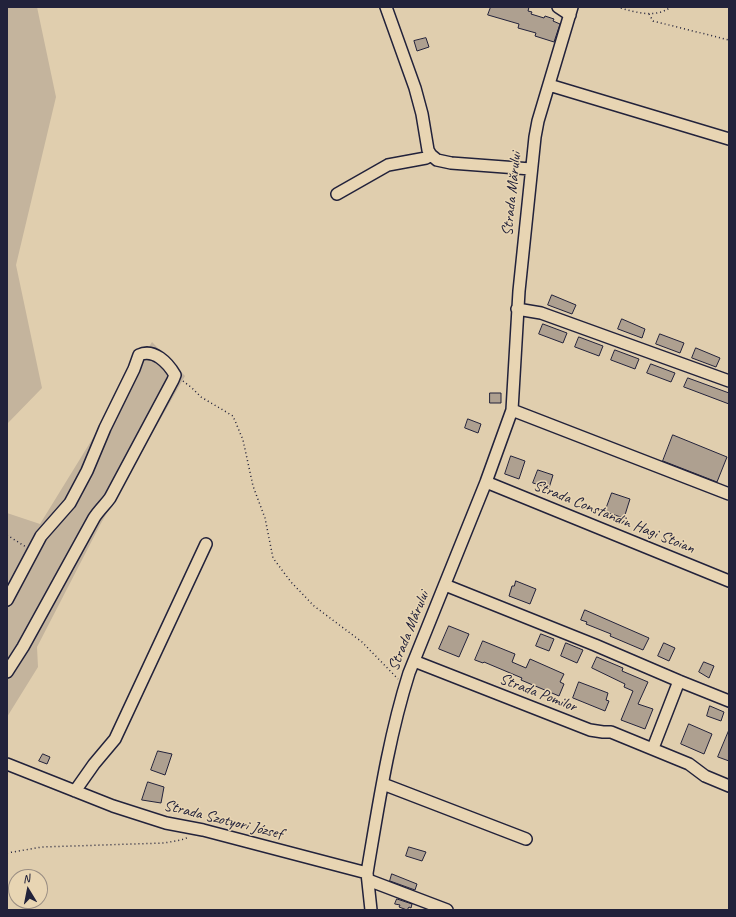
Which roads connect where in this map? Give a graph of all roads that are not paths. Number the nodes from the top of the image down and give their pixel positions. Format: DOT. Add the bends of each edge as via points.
graph roads {
  1 [pos="386,7"];
  2 [pos="558,7"];
  3 [pos="571,11"];
  4 [pos="549,85"];
  5 [pos="729,139"];
  6 [pos="431,155"];
  7 [pos="531,169"];
  8 [pos="337,194"];
  9 [pos="517,309"];
  10 [pos="729,381"];
  11 [pos="512,410"];
  12 [pos="486,482"];
  13 [pos="729,494"];
  14 [pos="206,544"];
  15 [pos="729,581"];
  16 [pos="445,584"];
  17 [pos="7,600"];
  18 [pos="414,661"];
  19 [pos="7,672"];
  20 [pos="679,681"];
  21 [pos="729,701"];
  22 [pos="653,748"];
  23 [pos="7,764"];
  24 [pos="383,784"];
  25 [pos="729,786"];
  26 [pos="74,791"];
  27 [pos="526,839"];
  28 [pos="367,876"];
  29 [pos="371,910"];
  30 [pos="447,910"];
  1 -- 6 [label="street" via="415,88"];
  2 -- 3 [label="street"];
  3 -- 4 [label="street, Strada Mărului"];
  4 -- 5 [label="street"];
  4 -- 7 [label="street, Strada Mărului" via="538,121"];
  6 -- 7 [label="street" via="437,160 451,163"];
  6 -- 8 [label="street" via="388,165"];
  7 -- 9 [label="street, Strada Mărului"];
  9 -- 10 [label="street" via="542,313"];
  9 -- 11 [label="street, Strada Mărului"];
  11 -- 12 [label="street, Strada Mărului"];
  11 -- 13 [label="street"];
  12 -- 15 [label="street, Strada Constandin Hagi Stoian"];
  12 -- 16 [label="street, Strada Mărului"];
  14 -- 26 [label="street" via="115,740"];
  16 -- 18 [label="street, Strada Mărului"];
  16 -- 20 [label="street" via="595,644"];
  17 -- 19 [label="street" via="41,536 70,503 134,369 138,355 150,353 161,358 175,375 110,498 94,518"];
  18 -- 22 [label="street, Strada Pomilor" via="590,730 611,732"];
  18 -- 24 [label="street, Strada Mărului" via="405,686"];
  20 -- 21 [label="street"];
  20 -- 22 [label="street"];
  22 -- 25 [label="street, Strada Pomilor" via="690,764 704,776"];
  23 -- 26 [label="street, Strada Szotyori József"];
  24 -- 27 [label="street"];
  24 -- 28 [label="street, Strada Mărului"];
  26 -- 28 [label="street, Strada Szotyori József" via="166,823 203,830"];
  28 -- 29 [label="street"];
  28 -- 30 [label="street, Strada Szotyori József"];
}
